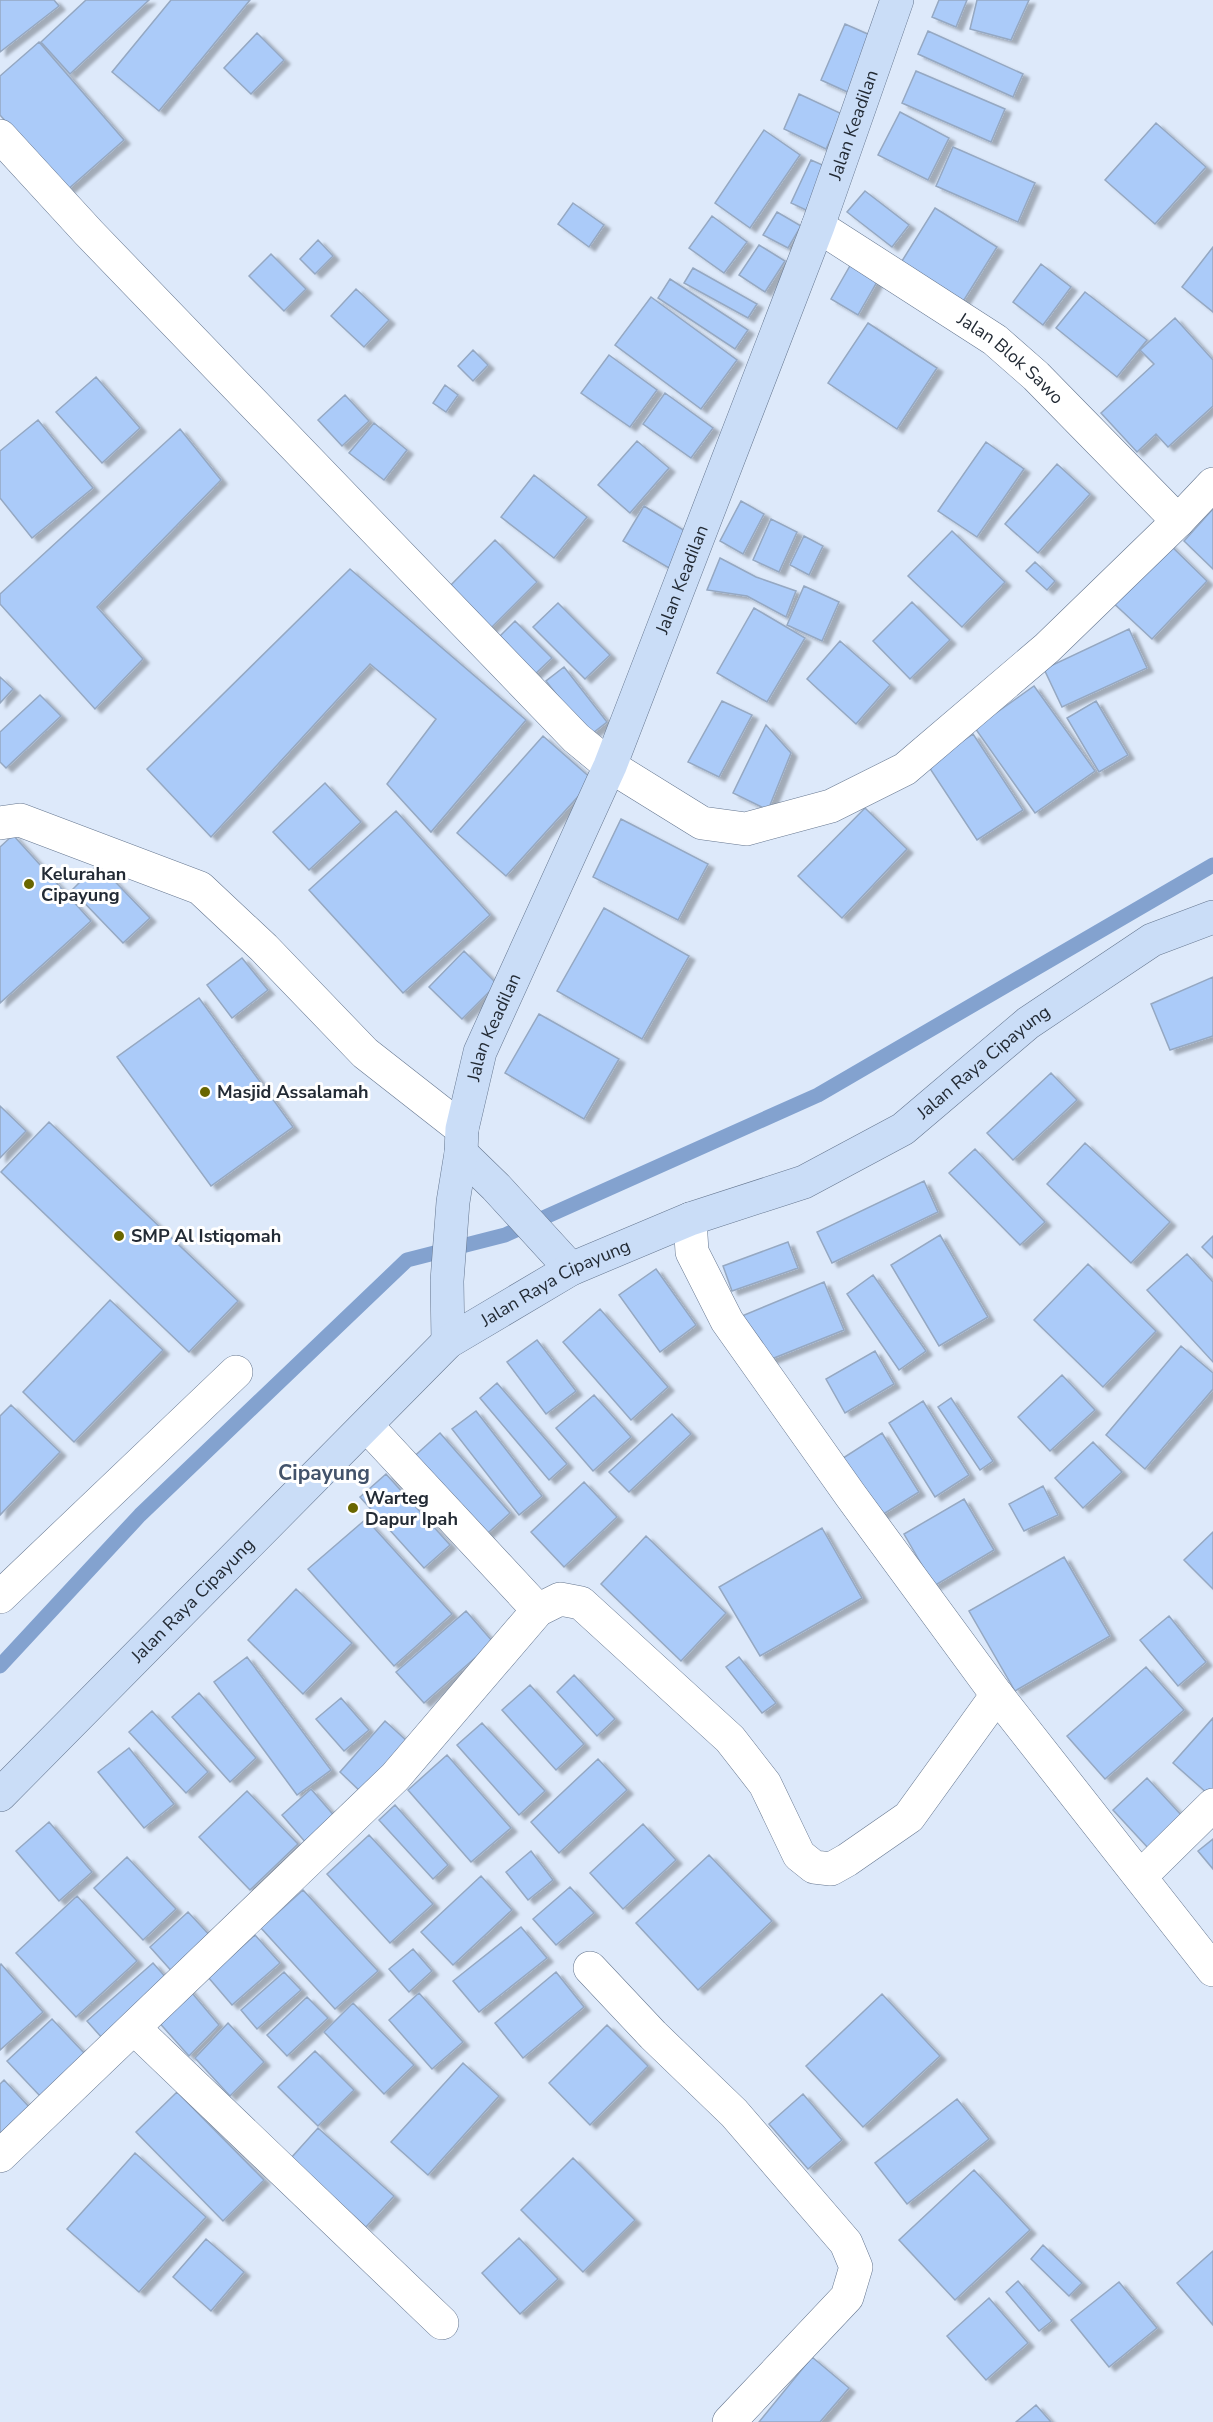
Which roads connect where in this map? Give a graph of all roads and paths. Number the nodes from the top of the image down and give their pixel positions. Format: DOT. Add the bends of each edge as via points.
graph roads {
  1 [pos="897,0"];
  2 [pos="0,136"];
  3 [pos="818,226"];
  4 [pos="1213,484"];
  5 [pos="1178,521"];
  6 [pos="610,766"];
  7 [pos="0,823"];
  8 [pos="1213,917"];
  9 [pos="462,1141"];
  10 [pos="690,1219"];
  11 [pos="571,1269"];
  12 [pos="448,1342"];
  13 [pos="236,1372"];
  14 [pos="367,1426"];
  15 [pos="0,1597"];
  16 [pos="538,1610"];
  17 [pos="998,1695"];
  18 [pos="0,1795"];
  19 [pos="1213,1805"];
  20 [pos="1141,1876"];
  21 [pos="590,1968"];
  22 [pos="1213,1970"];
  23 [pos="134,2028"];
  24 [pos="0,2156"];
  25 [pos="442,2323"];
  26 [pos="729,2422"];
  1 -- 3 [label="main road, Jalan Keadilan"];
  2 -- 6 [label="street" via="576,738"];
  3 -- 5 [label="street, Jalan Blok Sawo" via="995,340 1036,376"];
  3 -- 6 [label="main road, Jalan Keadilan"];
  4 -- 5 [label="street"];
  5 -- 6 [label="street" via="1047,648 904,769 831,806 746,829 702,823"];
  6 -- 9 [label="main road, Jalan Keadilan" via="480,1052"];
  7 -- 9 [label="street" via="20,820 200,888 365,1053"];
  8 -- 10 [label="main road, Jalan Raya Cipayung" via="1152,940 1028,1023 903,1129 804,1182"];
  9 -- 11 [label="main road" via="496,1187"];
  9 -- 12 [label="main road, Jalan Keadilan" via="447,1281"];
  10 -- 11 [label="main road, Jalan Raya Cipayung"];
  10 -- 17 [label="street" via="692,1252 727,1321"];
  11 -- 12 [label="main road, Jalan Raya Cipayung"];
  12 -- 14 [label="main road, Jalan Raya Cipayung"];
  13 -- 15 [label="street"];
  14 -- 16 [label="street"];
  14 -- 18 [label="main road, Jalan Raya Cipayung"];
  16 -- 17 [label="street" via="560,1599 581,1603 730,1738 765,1784 799,1855 814,1867 831,1869 909,1817"];
  16 -- 23 [label="street" via="394,1777"];
  17 -- 20 [label="street"];
  19 -- 20 [label="street"];
  20 -- 22 [label="street"];
  21 -- 26 [label="street" via="734,2113 846,2242 856,2267 848,2297"];
  23 -- 24 [label="street"];
  23 -- 25 [label="street"];
}
